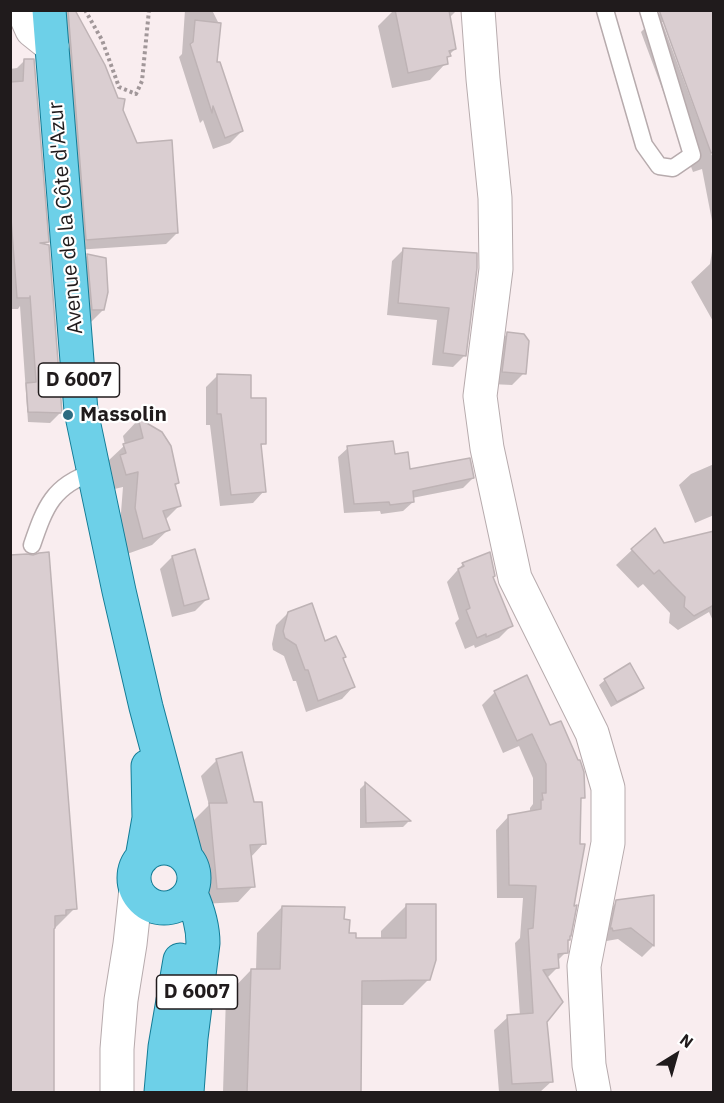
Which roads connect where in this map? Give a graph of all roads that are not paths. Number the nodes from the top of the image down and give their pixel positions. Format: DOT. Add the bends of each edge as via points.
graph roads {
  1 [pos="23,10"];
  2 [pos="49,10"];
  3 [pos="478,10"];
  4 [pos="605,10"];
  5 [pos="648,10"];
  6 [pos="52,46"];
  7 [pos="94,472"];
  8 [pos="32,545"];
  9 [pos="146,707"];
  10 [pos="186,857"];
  11 [pos="142,858"];
  12 [pos="163,900"];
  13 [pos="117,1092"];
  14 [pos="161,1092"];
  15 [pos="187,1092"];
  16 [pos="594,1092"];
  1 -- 6 [label="main road" via="32,30"];
  2 -- 6 [label="main road, Avenue de la Côte d'Azur / D 6007"];
  3 -- 16 [label="main road" via="495,198 496,269 480,396 487,448 515,578 591,733 608,788 608,843 584,966"];
  4 -- 5 [label="lane" via="644,145 659,166 673,168 692,155"];
  6 -- 7 [label="main road, Avenue de la Côte d'Azur / D 6007" via="81,411"];
  7 -- 8 [label="lane" via="60,489 49,504"];
  7 -- 9 [label="main road, Avenue de la Côte d'Azur / D 6007"];
  9 -- 10 [label="main road, Avenue de la Côte d'Azur / D 6007"];
  9 -- 11 [label="main road, Avenue de la Côte d'Azur / D 6007" via="149,818"];
  10 -- 11 [label="main road" via="168,848"];
  10 -- 12 [label="main road" via="195,874 194,885"];
  11 -- 12 [label="main road" via="134,881"];
  12 -- 13 [label="main road" via="130,944 121,1000"];
  12 -- 14 [label="main road, D 6007" via="177,922 182,950"];
  12 -- 15 [label="main road, D 6007" via="201,918 203,931"];
}
